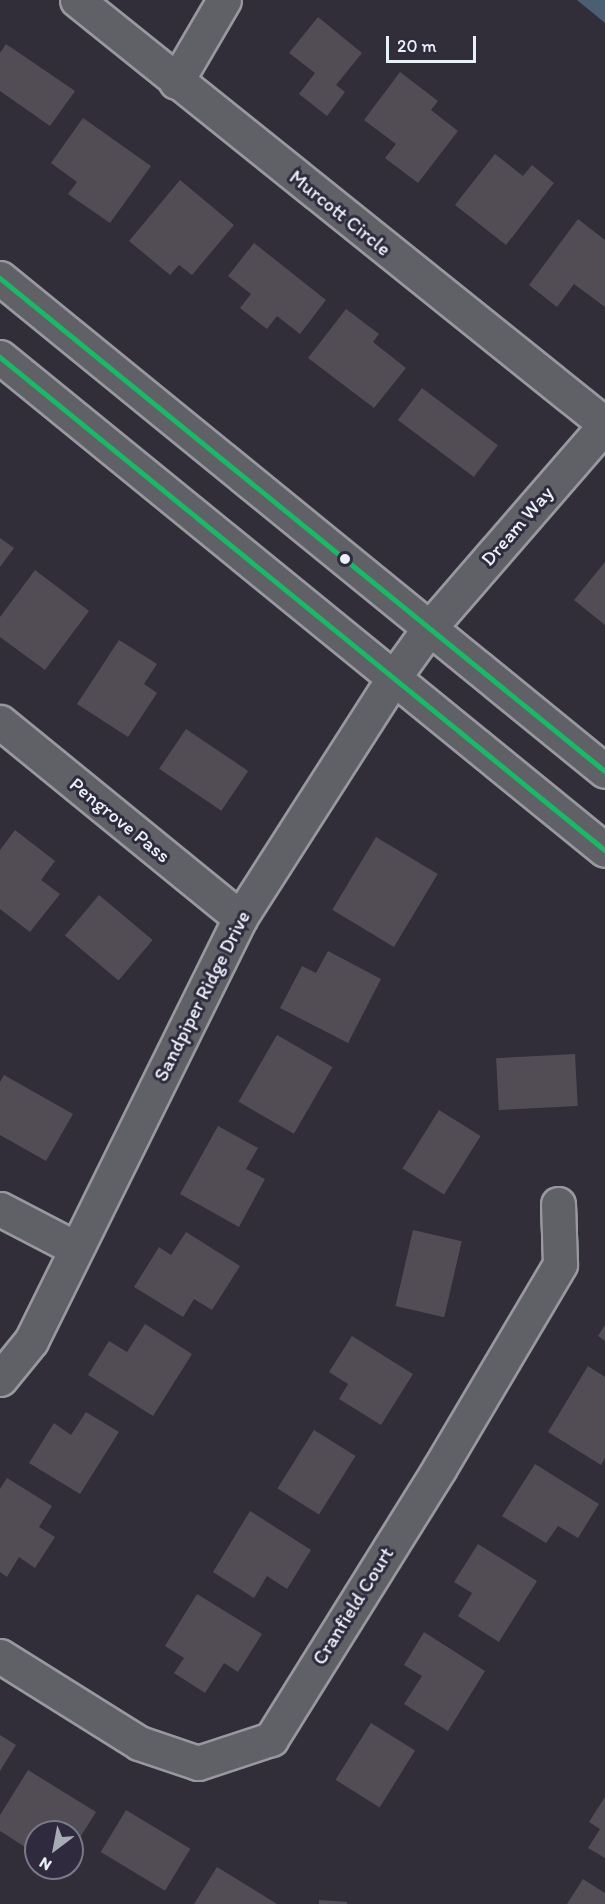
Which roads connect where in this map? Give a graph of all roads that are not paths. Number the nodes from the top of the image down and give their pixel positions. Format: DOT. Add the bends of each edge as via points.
graph roads {
  1 [pos="77,0"];
  2 [pos="224,0"];
  3 [pos="176,82"];
  4 [pos="0,279"];
  5 [pos="0,357"];
  6 [pos="605,424"];
  7 [pos="430,627"];
  8 [pos="394,677"];
  9 [pos="0,722"];
  10 [pos="605,771"];
  11 [pos="605,850"];
  12 [pos="240,918"];
  13 [pos="558,1204"];
  14 [pos="0,1209"];
  15 [pos="75,1248"];
  16 [pos="0,1379"];
  17 [pos="0,1656"];
  1 -- 3 [label="street, Murcott Circle"];
  2 -- 3 [label="street"];
  3 -- 6 [label="street, Murcott Circle"];
  4 -- 7 [label="street"];
  5 -- 8 [label="street"];
  6 -- 7 [label="street, Dream Way"];
  7 -- 8 [label="street, Sandpiper Ridge Drive"];
  7 -- 10 [label="street"];
  8 -- 11 [label="street"];
  8 -- 12 [label="street, Sandpiper Ridge Drive"];
  9 -- 12 [label="street, Pengrove Pass"];
  12 -- 15 [label="street, Sandpiper Ridge Drive"];
  13 -- 17 [label="street, Cranfield Court" via="560,1264 271,1739 198,1763 139,1743"];
  14 -- 15 [label="street"];
  15 -- 16 [label="street, Sandpiper Ridge Drive" via="31,1341"];
}
